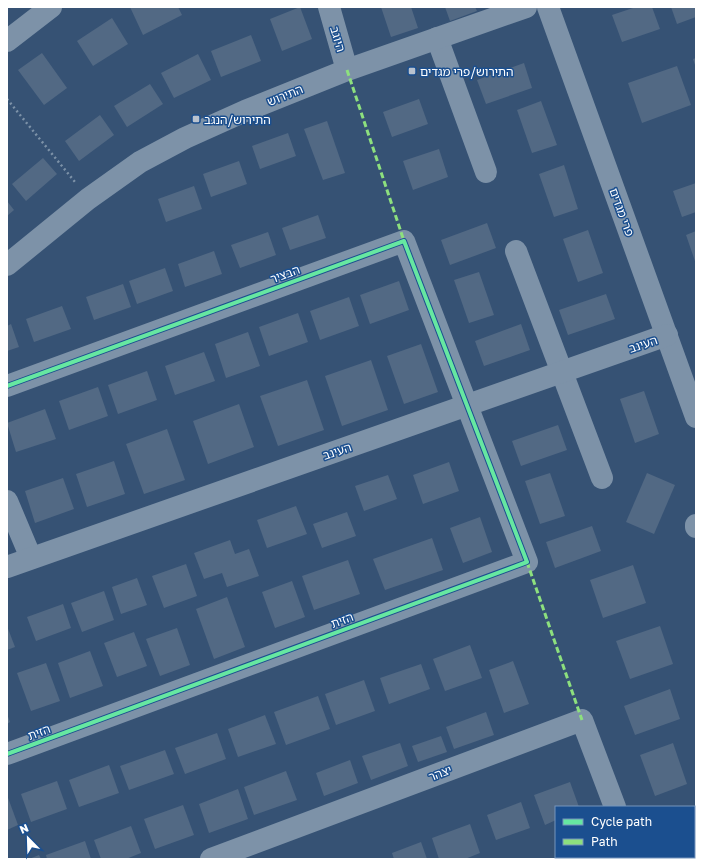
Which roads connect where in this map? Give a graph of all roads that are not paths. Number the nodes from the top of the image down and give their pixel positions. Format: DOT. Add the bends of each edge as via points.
graph roads {
  1 [pos="51,7"];
  2 [pos="329,7"];
  3 [pos="526,7"];
  4 [pos="548,7"];
  5 [pos="437,38"];
  6 [pos="7,41"];
  7 [pos="347,70"];
  8 [pos="486,172"];
  9 [pos="516,251"];
  10 [pos="7,265"];
  11 [pos="667,335"];
  12 [pos="562,372"];
  13 [pos="7,386"];
  14 [pos="467,405"];
  15 [pos="696,417"];
  16 [pos="602,478"];
  17 [pos="7,501"];
  18 [pos="31,558"];
  19 [pos="7,567"];
  20 [pos="7,754"];
  21 [pos="615,806"];
  22 [pos="211,859"];
  1 -- 6 [label="street"];
  2 -- 7 [label="street, היוגב"];
  3 -- 5 [label="street, התירוש"];
  4 -- 11 [label="street, פרי מגדים"];
  5 -- 7 [label="street, התירוש"];
  5 -- 8 [label="street"];
  7 -- 10 [label="street, התירוש" via="244,111 140,162 88,198"];
  9 -- 12 [label="street"];
  11 -- 12 [label="street, העינב"];
  11 -- 15 [label="street, פרי מגדים"];
  12 -- 14 [label="street, העינב"];
  12 -- 16 [label="street"];
  13 -- 14 [label="street, הבציר" via="404,241"];
  14 -- 18 [label="street, העינב"];
  14 -- 20 [label="street, הזית" via="527,562"];
  17 -- 18 [label="street"];
  18 -- 19 [label="street, העינב"];
  21 -- 22 [label="street, יצהר" via="582,720"];
}
